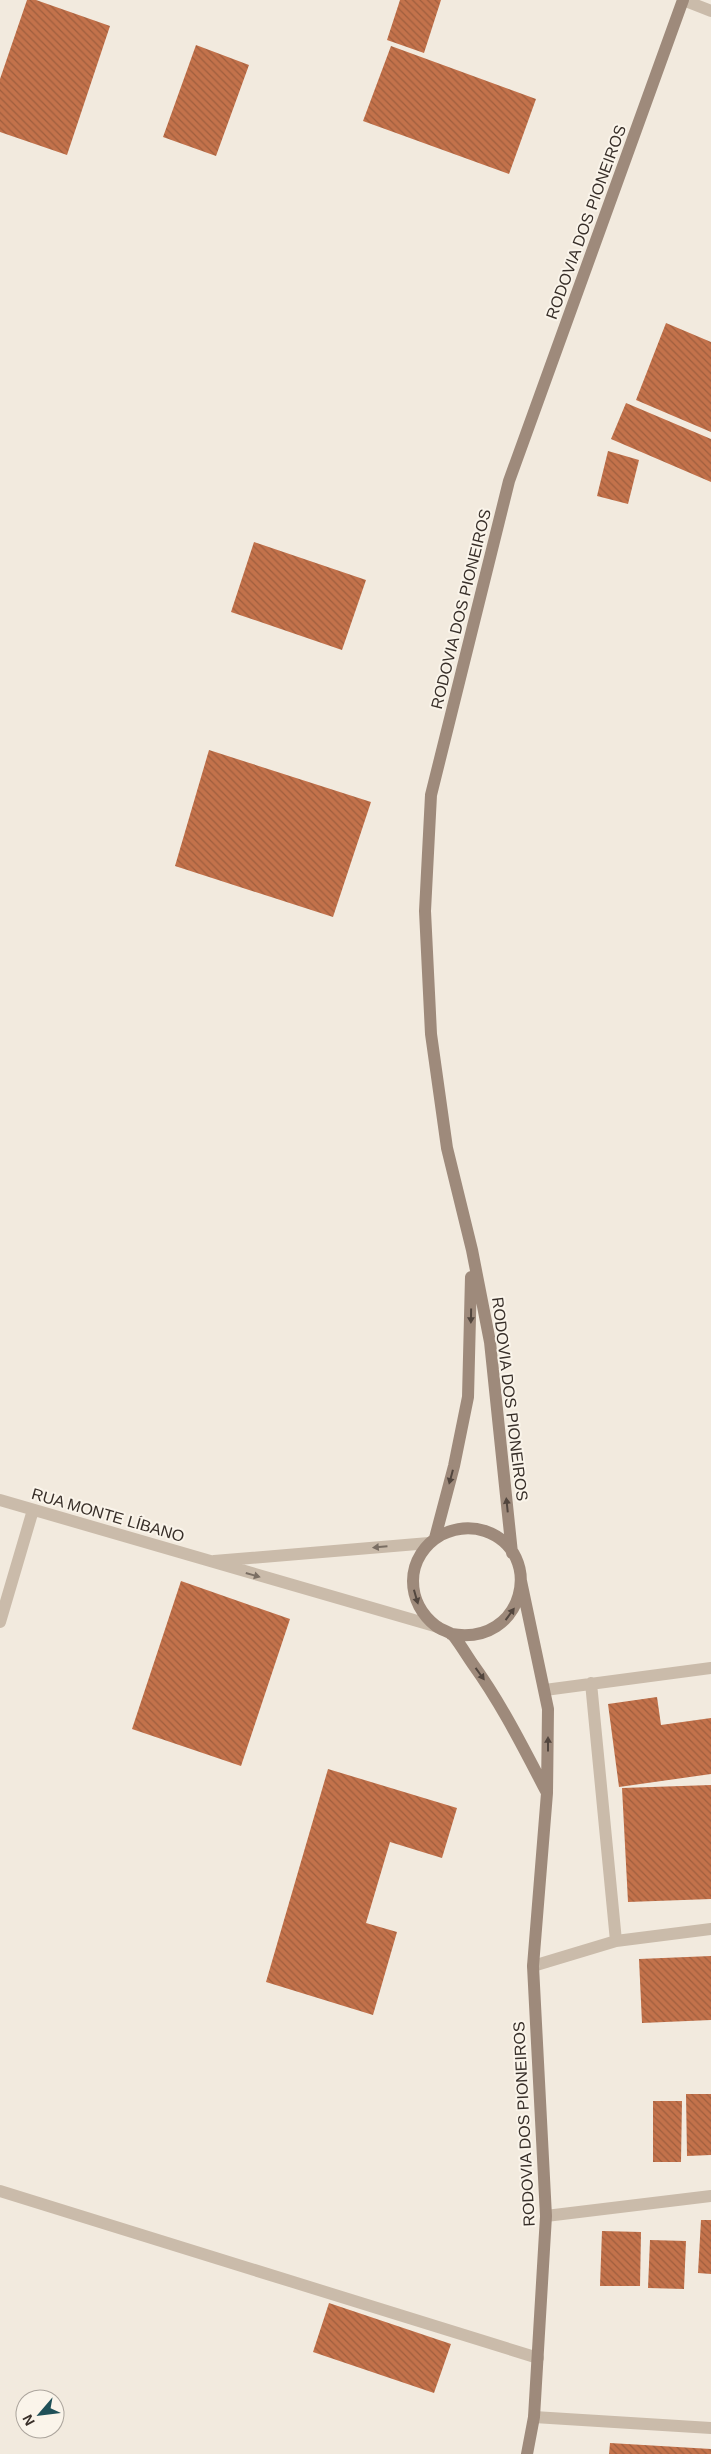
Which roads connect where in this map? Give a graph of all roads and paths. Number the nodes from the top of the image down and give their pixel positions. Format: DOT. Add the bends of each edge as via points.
graph roads {
  1 [pos="683,0"];
  2 [pos="711,11"];
  3 [pos="472,1250"];
  4 [pos="0,1500"];
  5 [pos="33,1510"];
  6 [pos="432,1541"];
  7 [pos="512,1553"];
  8 [pos="206,1562"];
  9 [pos="521,1581"];
  10 [pos="0,1622"];
  11 [pos="438,1627"];
  12 [pos="451,1634"];
  13 [pos="711,1668"];
  14 [pos="591,1683"];
  15 [pos="545,1690"];
  16 [pos="547,1793"];
  17 [pos="711,1929"];
  18 [pos="616,1941"];
  19 [pos="533,1966"];
  20 [pos="0,2191"];
  21 [pos="711,2196"];
  22 [pos="546,2216"];
  23 [pos="538,2358"];
  24 [pos="534,2417"];
  25 [pos="711,2428"];
  26 [pos="527,2454"];
  1 -- 2 [label="street"];
  1 -- 3 [label="street, RODOVIA DOS PIONEIROS" via="509,481 431,795 425,910 431,1034 447,1148"];
  3 -- 6 [label="street, RODOVIA DOS PIONEIROS, one-way" via="468,1397 454,1466"];
  7 -- 3 [label="street, RODOVIA DOS PIONEIROS, one-way" via="490,1342"];
  4 -- 5 [label="street, RUA MONTE LÍBANO"];
  5 -- 8 [label="street, RUA MONTE LÍBANO"];
  5 -- 10 [label="street"];
  6 -- 7 [label="street" via="448,1531 477,1529 503,1542"];
  6 -- 8 [label="street, one-way"];
  6 -- 11 [label="street, RODOVIA DOS PIONEIROS, one-way" via="420,1554 413,1580 419,1607"];
  7 -- 9 [label="street" via="519,1566"];
  8 -- 11 [label="street, RUA MONTE LÍBANO, one-way"];
  12 -- 9 [label="street, one-way" via="466,1636 494,1630 514,1609"];
  9 -- 15 [label="street, RODOVIA DOS PIONEIROS"];
  11 -- 12 [label="street, RODOVIA DOS PIONEIROS"];
  12 -- 16 [label="street, RODOVIA DOS PIONEIROS, one-way" via="490,1688"];
  13 -- 14 [label="street"];
  14 -- 15 [label="street"];
  14 -- 18 [label="street"];
  16 -- 15 [label="street, RODOVIA DOS PIONEIROS, one-way" via="548,1709"];
  16 -- 19 [label="street, RODOVIA DOS PIONEIROS"];
  17 -- 18 [label="street"];
  18 -- 19 [label="street"];
  19 -- 22 [label="street, RODOVIA DOS PIONEIROS"];
  20 -- 23 [label="street"];
  21 -- 22 [label="street"];
  22 -- 23 [label="street, RODOVIA DOS PIONEIROS"];
  23 -- 24 [label="street, RODOVIA DOS PIONEIROS"];
  24 -- 25 [label="street"];
  24 -- 26 [label="street, RODOVIA DOS PIONEIROS"];
}
